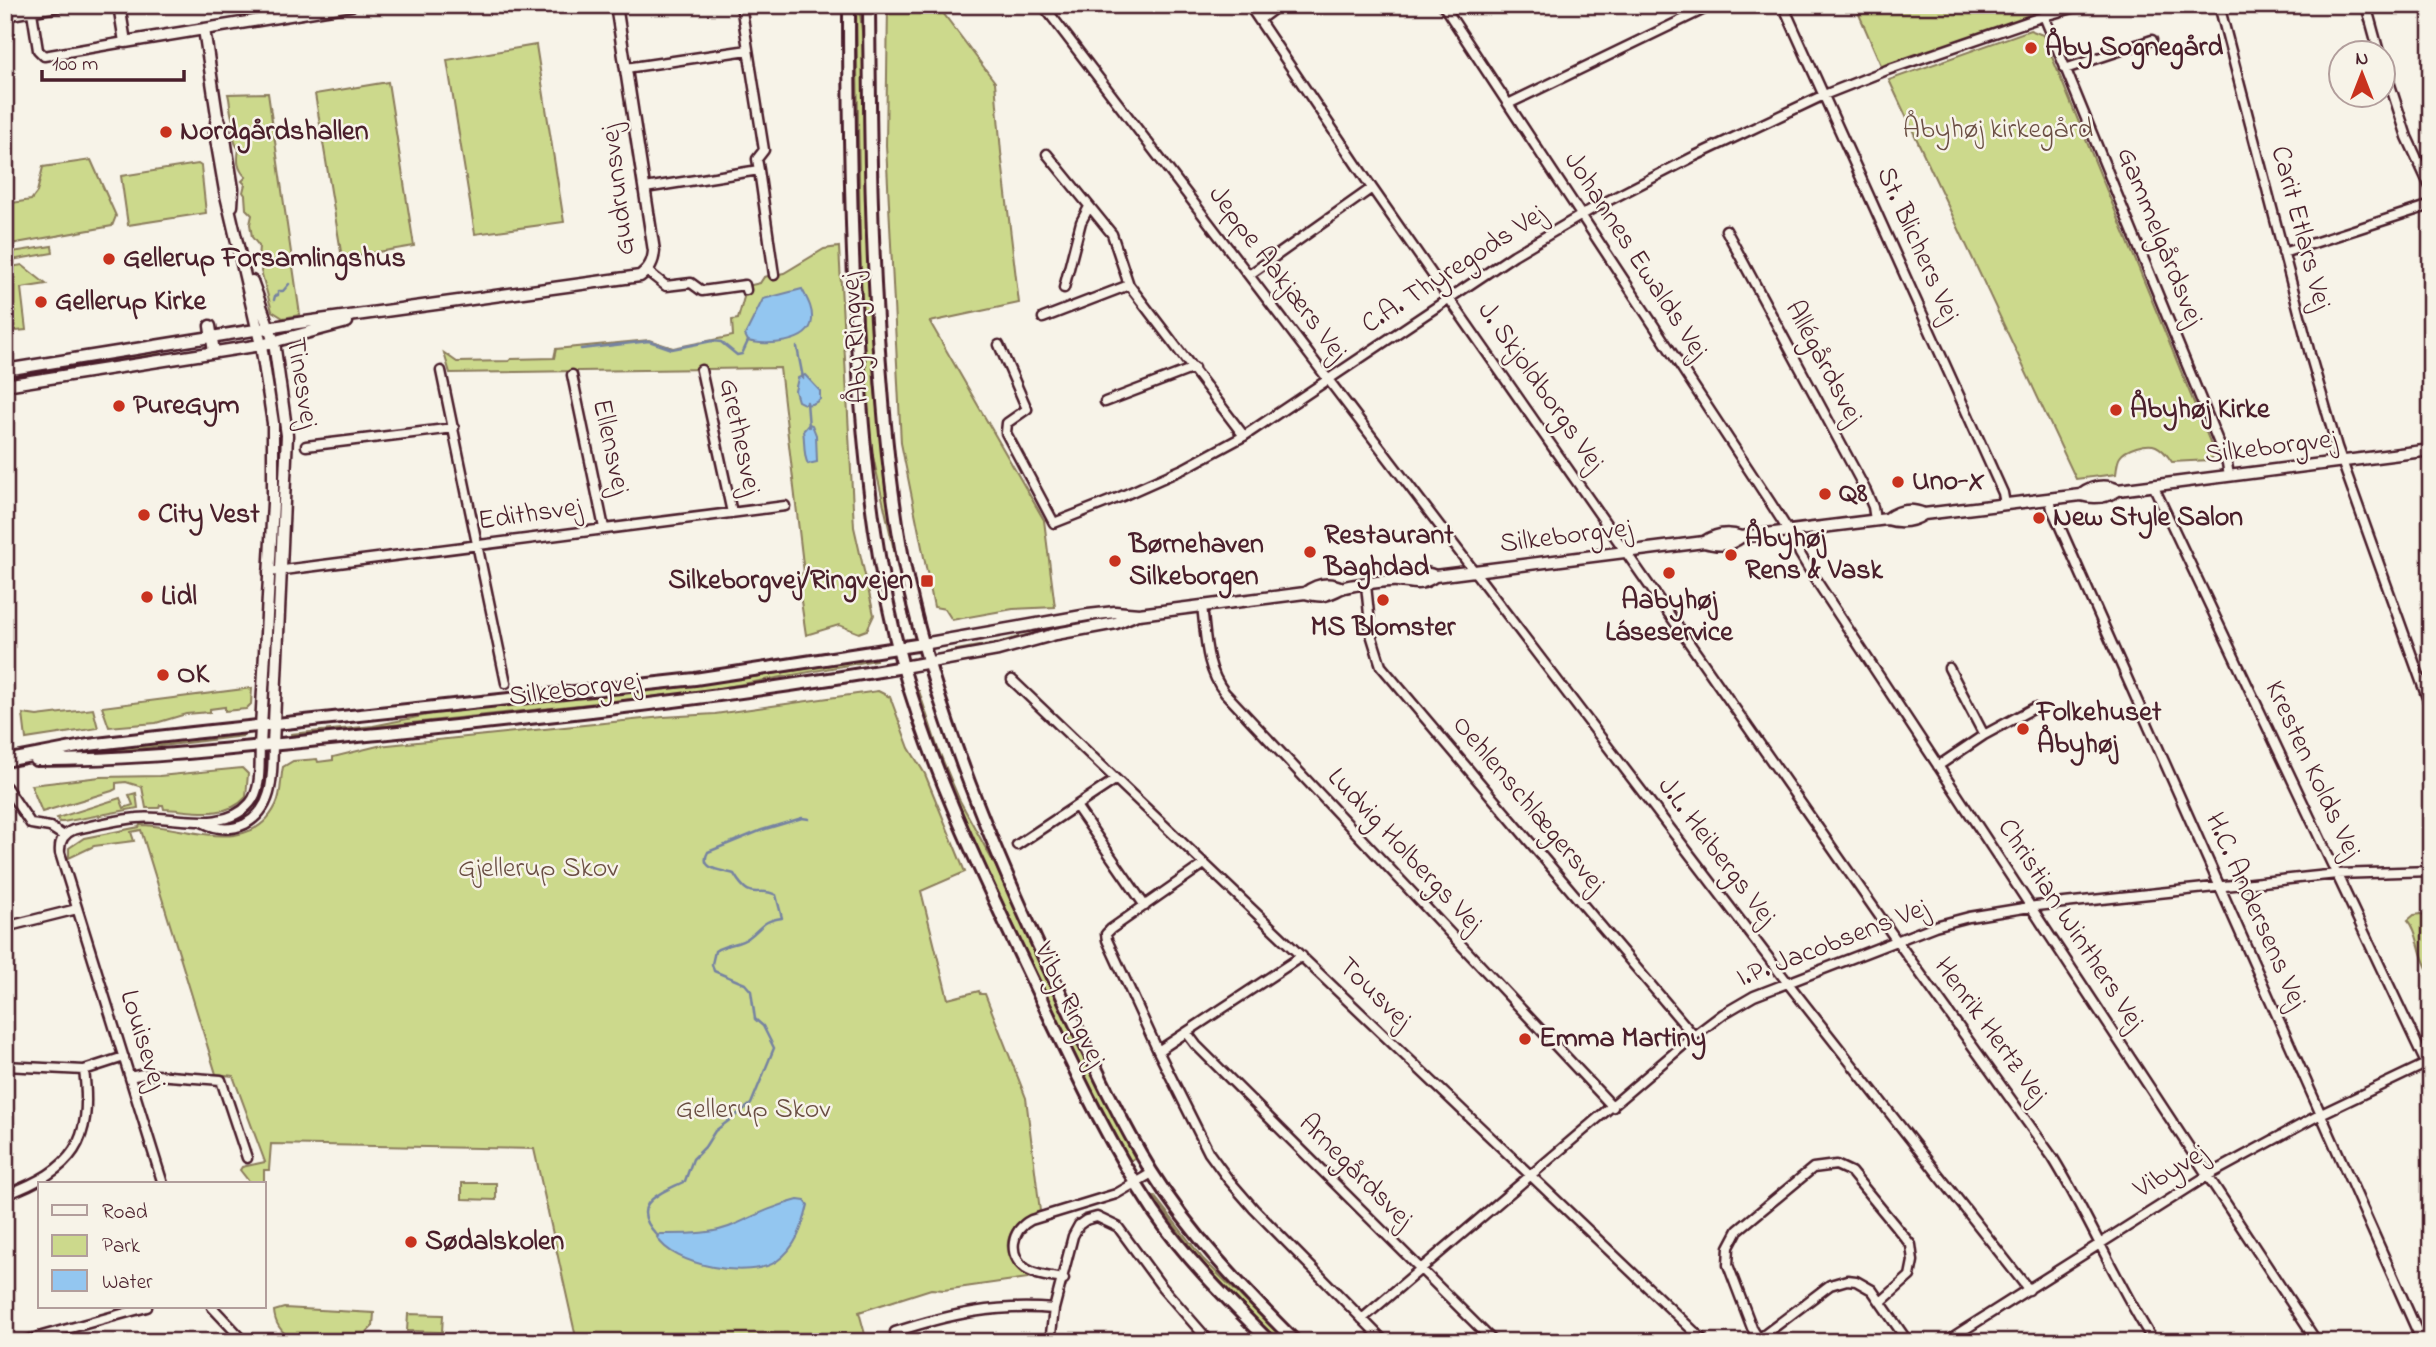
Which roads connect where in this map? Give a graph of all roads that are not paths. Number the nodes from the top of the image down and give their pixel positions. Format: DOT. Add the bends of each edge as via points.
graph roads {
  1 [pos="69,5"];
  2 [pos="119,5"];
  3 [pos="351,5"];
  4 [pos="616,5"];
  5 [pos="741,5"];
  6 [pos="849,5"];
  7 [pos="869,5"];
  8 [pos="1043,5"];
  9 [pos="1249,5"];
  10 [pos="1279,5"];
  11 [pos="1443,5"];
  12 [pos="1713,5"];
  13 [pos="1783,5"];
  14 [pos="2084,5"];
  15 [pos="2219,5"];
  16 [pos="2366,5"];
  17 [pos="32,12"];
  18 [pos="5,16"];
  19 [pos="2044,16"];
  20 [pos="1259,20"];
  21 [pos="204,29"];
  22 [pos="2375,38"];
  23 [pos="2152,40"];
  24 [pos="125,42"];
  25 [pos="748,50"];
  26 [pos="626,68"];
  27 [pos="2065,69"];
  28 [pos="1824,95"];
  29 [pos="1508,104"];
  30 [pos="2398,108"];
  31 [pos="1047,154"];
  32 [pos="759,170"];
  33 [pos="645,188"];
  34 [pos="1372,188"];
  35 [pos="2431,188"];
  36 [pos="2431,205"];
  37 [pos="1089,207"];
  38 [pos="1581,215"];
  39 [pos="1726,230"];
  40 [pos="240,250"];
  41 [pos="2283,253"];
  42 [pos="647,271"];
  43 [pos="774,275"];
  44 [pos="1249,275"];
  45 [pos="1129,285"];
  46 [pos="1063,288"];
  47 [pos="746,290"];
  48 [pos="1451,297"];
  49 [pos="385,312"];
  50 [pos="1043,318"];
  51 [pos="270,328"];
  52 [pos="257,330"];
  53 [pos="211,332"];
  54 [pos="274,342"];
  55 [pos="261,345"];
  56 [pos="999,345"];
  57 [pos="214,352"];
  58 [pos="67,360"];
  59 [pos="1194,368"];
  60 [pos="5,370"];
  61 [pos="701,370"];
  62 [pos="441,371"];
  63 [pos="69,375"];
  64 [pos="572,375"];
  65 [pos="1328,379"];
  66 [pos="5,385"];
  67 [pos="1105,402"];
  68 [pos="454,428"];
  69 [pos="1244,436"];
  70 [pos="306,446"];
  71 [pos="2431,450"];
  72 [pos="2342,462"];
  73 [pos="2229,476"];
  74 [pos="2153,485"];
  75 [pos="2050,498"];
  76 [pos="2005,504"];
  77 [pos="785,506"];
  78 [pos="732,513"];
  79 [pos="1875,520"];
  80 [pos="604,528"];
  81 [pos="1789,531"];
  82 [pos="479,545"];
  83 [pos="1626,552"];
  84 [pos="281,571"];
  85 [pos="1474,571"];
  86 [pos="268,572"];
  87 [pos="1366,585"];
  88 [pos="1202,606"];
  89 [pos="1139,614"];
  90 [pos="923,644"];
  91 [pos="898,648"];
  92 [pos="928,663"];
  93 [pos="903,667"];
  94 [pos="1949,668"];
  95 [pos="1012,680"];
  96 [pos="506,683"];
  97 [pos="2034,708"];
  98 [pos="2431,709"];
  99 [pos="274,724"];
  100 [pos="261,726"];
  101 [pos="1984,735"];
  102 [pos="273,744"];
  103 [pos="260,746"];
  104 [pos="7,761"];
  105 [pos="1938,766"];
  106 [pos="1115,780"];
  107 [pos="6,787"];
  108 [pos="1076,806"];
  109 [pos="199,821"];
  110 [pos="64,836"];
  111 [pos="1017,845"];
  112 [pos="1204,864"];
  113 [pos="2431,871"];
  114 [pos="2337,874"];
  115 [pos="2220,887"];
  116 [pos="1145,906"];
  117 [pos="2031,907"];
  118 [pos="77,909"];
  119 [pos="5,927"];
  120 [pos="1897,941"];
  121 [pos="1302,956"];
  122 [pos="1787,982"];
  123 [pos="1187,1033"];
  124 [pos="1694,1036"];
  125 [pos="1158,1051"];
  126 [pos="124,1057"];
  127 [pos="2428,1062"];
  128 [pos="5,1066"];
  129 [pos="84,1070"];
  130 [pos="2431,1074"];
  131 [pos="130,1077"];
  132 [pos="1613,1107"];
  133 [pos="2321,1114"];
  134 [pos="247,1158"];
  135 [pos="1152,1172"];
  136 [pos="1531,1175"];
  137 [pos="2207,1176"];
  138 [pos="162,1182"];
  139 [pos="1136,1183"];
  140 [pos="5,1195"];
  141 [pos="2099,1243"];
  142 [pos="1421,1269"];
  143 [pos="1064,1279"];
  144 [pos="2029,1290"];
  145 [pos="1882,1301"];
  146 [pos="143,1308"];
  147 [pos="213,1308"];
  148 [pos="1054,1308"];
  149 [pos="1362,1319"];
  150 [pos="895,1332"];
  151 [pos="1756,1340"];
  152 [pos="20,1342"];
  153 [pos="244,1342"];
  154 [pos="1050,1342"];
  155 [pos="1210,1342"];
  156 [pos="1270,1342"];
  157 [pos="1296,1342"];
  158 [pos="1385,1342"];
  159 [pos="1494,1342"];
  160 [pos="1705,1342"];
  161 [pos="1908,1342"];
  162 [pos="1945,1342"];
  163 [pos="2154,1342"];
  164 [pos="2317,1342"];
  165 [pos="2422,1342"];
  1 -- 17 [label="street"];
  2 -- 24 [label="street"];
  3 -- 21 [label="street"];
  4 -- 26 [label="street, Gudrunsvej"];
  5 -- 25 [label="street"];
  6 -- 91 [label="main road, Åby Ringvej" via="854,276 864,444 880,569"];
  7 -- 90 [label="main road, Åby Ringvej" via="881,378 896,518"];
  8 -- 44 [label="street, Jeppe Aakjærs Vej"];
  9 -- 20 [label="street, J. Skjoldborgs Vej"];
  10 -- 20 [label="street"];
  11 -- 29 [label="street, Johannes Ewalds Vej"];
  12 -- 29 [label="street"];
  13 -- 28 [label="street, St. Blichers Vej"];
  14 -- 19 [label="street, C.A. Thyregods Vej"];
  15 -- 41 [label="street, Carit Etlars Vej"];
  16 -- 22 [label="street"];
  17 -- 18 [label="street"];
  17 -- 24 [label="street" via="38,50 44,56"];
  19 -- 27 [label="street, Gammelgårdsvej"];
  19 -- 28 [label="street, C.A. Thyregods Vej"];
  20 -- 34 [label="street, J. Skjoldborgs Vej"];
  21 -- 24 [label="street"];
  21 -- 40 [label="street, Tinesvej"];
  23 -- 27 [label="street"];
  25 -- 26 [label="street"];
  25 -- 32 [label="street" via="764,150 757,159"];
  26 -- 33 [label="street, Gudrunsvej"];
  27 -- 73 [label="street, Gammelgårdsvej"];
  28 -- 38 [label="street, C.A. Thyregods Vej"];
  28 -- 76 [label="street, St. Blichers Vej"];
  29 -- 38 [label="street, Johannes Ewalds Vej"];
  30 -- 35 [label="street"];
  31 -- 37 [label="street"];
  32 -- 33 [label="street"];
  32 -- 43 [label="street"];
  33 -- 42 [label="street, Gudrunsvej" via="654,251"];
  34 -- 44 [label="street"];
  34 -- 48 [label="street, J. Skjoldborgs Vej"];
  36 -- 41 [label="street"];
  37 -- 45 [label="street" via="1112,234"];
  37 -- 46 [label="street"];
  38 -- 48 [label="street, C.A. Thyregods Vej"];
  38 -- 81 [label="street, Johannes Ewalds Vej"];
  39 -- 79 [label="street, Allégårdsvej" via="1866,491"];
  40 -- 51 [label="street, Tinesvej"];
  40 -- 52 [label="street, Tinesvej"];
  41 -- 72 [label="street, Carit Etlars Vej"];
  42 -- 47 [label="street" via="666,286 691,282 702,291 746,285"];
  42 -- 49 [label="street, Gudrunsvej" via="631,278"];
  44 -- 65 [label="street, Jeppe Aakjærs Vej"];
  45 -- 50 [label="street"];
  45 -- 59 [label="street"];
  48 -- 65 [label="street, C.A. Thyregods Vej"];
  48 -- 83 [label="street, J. Skjoldborgs Vej"];
  49 -- 51 [label="street, Gudrunsvej"];
  49 -- 54 [label="street, Gudrunsvej"];
  51 -- 52 [label="street, Gudrunsvej"];
  51 -- 54 [label="street, Tinesvej"];
  52 -- 53 [label="street, Gudrunsvej"];
  52 -- 55 [label="street, Tinesvej"];
  53 -- 57 [label="street"];
  53 -- 58 [label="street, Gudrunsvej"];
  54 -- 55 [label="street, Gudrunsvej"];
  54 -- 84 [label="street, Tinesvej" via="288,435"];
  55 -- 57 [label="street, Gudrunsvej"];
  55 -- 86 [label="street, Tinesvej" via="274,447"];
  56 -- 69 [label="street, C.A. Thyregods Vej" via="1027,409 1007,423 1006,433 1054,523 1183,469"];
  57 -- 63 [label="street, Gudrunsvej"];
  58 -- 60 [label="street, Gudrunsvej"];
  58 -- 63 [label="street"];
  59 -- 67 [label="street"];
  59 -- 69 [label="street"];
  61 -- 78 [label="street, Grethesvej"];
  62 -- 68 [label="street"];
  63 -- 66 [label="street, Gudrunsvej"];
  64 -- 80 [label="street, Ellensvej"];
  65 -- 69 [label="street, C.A. Thyregods Vej"];
  65 -- 85 [label="street, Jeppe Aakjærs Vej"];
  68 -- 70 [label="street"];
  68 -- 82 [label="street"];
  71 -- 72 [label="street, Silkeborgvej"];
  72 -- 73 [label="street, Silkeborgvej"];
  72 -- 98 [label="street, Carit Etlars Vej"];
  73 -- 74 [label="street, Silkeborgvej"];
  74 -- 75 [label="street, Silkeborgvej" via="2090,488 2081,495"];
  74 -- 114 [label="street, Kresten Kolds Vej"];
  75 -- 76 [label="street, Silkeborgvej"];
  75 -- 115 [label="street, H.C. Andersens Vej"];
  76 -- 79 [label="street, Silkeborgvej" via="1924,514 1896,512"];
  77 -- 78 [label="street, Edithsvej"];
  78 -- 80 [label="street, Edithsvej"];
  79 -- 81 [label="street, Silkeborgvej"];
  80 -- 82 [label="street, Edithsvej"];
  81 -- 83 [label="street, Silkeborgvej" via="1741,537 1732,533 1704,542"];
  81 -- 105 [label="street, Christian Winthers Vej"];
  82 -- 84 [label="street, Edithsvej"];
  82 -- 96 [label="street"];
  83 -- 85 [label="street, Silkeborgvej"];
  83 -- 120 [label="street, Henrik Hertz Vej"];
  84 -- 86 [label="street"];
  84 -- 99 [label="street, Tinesvej"];
  85 -- 87 [label="street, Silkeborgvej" via="1407,574 1398,581"];
  85 -- 122 [label="street, J.L. Heibergs Vej"];
  86 -- 100 [label="street, Tinesvej"];
  87 -- 88 [label="street, Silkeborgvej" via="1342,588 1334,594 1305,593"];
  87 -- 124 [label="street, Oehlenschlægersvej" via="1371,635 1381,666"];
  88 -- 89 [label="street, Silkeborgvej"];
  88 -- 132 [label="street, Ludvig Holbergs Vej" via="1209,663 1225,693"];
  89 -- 90 [label="street, Silkeborgvej" via="1088,615"];
  89 -- 92 [label="street, Silkeborgvej" via="1116,623"];
  90 -- 91 [label="main road, Silkeborgvej"];
  90 -- 92 [label="main road, Åby Ringvej"];
  91 -- 93 [label="main road, Viby Ringvej"];
  91 -- 99 [label="main road, Silkeborgvej" via="695,679"];
  92 -- 93 [label="street, Silkeborgvej"];
  92 -- 135 [label="main road, Viby Ringvej" via="964,774 1002,865 1103,1083"];
  93 -- 102 [label="main road, Silkeborgvej" via="719,696"];
  93 -- 139 [label="main road, Viby Ringvej" via="971,850 1081,1083"];
  94 -- 101 [label="street"];
  95 -- 106 [label="street, Tousvej"];
  97 -- 101 [label="street"];
  99 -- 100 [label="main road, Silkeborgvej"];
  99 -- 102 [label="street, Tinesvej"];
  100 -- 103 [label="street, Tinesvej"];
  100 -- 104 [label="main road, Silkeborgvej" via="88,746"];
  101 -- 105 [label="street"];
  102 -- 103 [label="main road, Silkeborgvej"];
  102 -- 109 [label="street" via="271,784 260,814 231,828"];
  103 -- 104 [label="main road, Silkeborgvej" via="94,760"];
  103 -- 109 [label="street" via="258,782 251,803 231,817"];
  105 -- 117 [label="street, Christian Winthers Vej"];
  106 -- 108 [label="street"];
  106 -- 112 [label="street, Tousvej"];
  107 -- 110 [label="street" via="31,824 50,827"];
  108 -- 111 [label="street"];
  108 -- 116 [label="street"];
  109 -- 110 [label="street" via="137,818 73,830"];
  110 -- 118 [label="street, Louisevej" via="60,853"];
  112 -- 116 [label="street"];
  112 -- 121 [label="street, Tousvej"];
  113 -- 114 [label="street, I.P. Jacobsens Vej"];
  114 -- 115 [label="street, I.P. Jacobsens Vej"];
  114 -- 127 [label="street, Kresten Kolds Vej"];
  115 -- 117 [label="street, I.P. Jacobsens Vej"];
  115 -- 133 [label="street, H.C. Andersens Vej"];
  116 -- 125 [label="street" via="1106,937"];
  117 -- 120 [label="street, I.P. Jacobsens Vej" via="1969,917"];
  117 -- 137 [label="street, Christian Winthers Vej"];
  118 -- 119 [label="street"];
  118 -- 126 [label="street, Louisevej"];
  120 -- 122 [label="street, I.P. Jacobsens Vej"];
  120 -- 141 [label="street, Henrik Hertz Vej" via="2053,1158"];
  121 -- 123 [label="street"];
  121 -- 136 [label="street, Tousvej"];
  122 -- 124 [label="street, I.P. Jacobsens Vej" via="1723,1014"];
  122 -- 144 [label="street, J.L. Heibergs Vej"];
  123 -- 125 [label="street"];
  123 -- 142 [label="street, Arnegårdsvej"];
  124 -- 132 [label="street, I.P. Jacobsens Vej"];
  125 -- 149 [label="street" via="1198,1132 1228,1179"];
  126 -- 129 [label="street"];
  126 -- 131 [label="street, Louisevej"];
  127 -- 130 [label="street, Kresten Kolds Vej"];
  127 -- 133 [label="street, Vibyvej"];
  128 -- 129 [label="street"];
  129 -- 140 [label="street" via="86,1118 70,1156 54,1171"];
  131 -- 134 [label="street" via="221,1080"];
  131 -- 138 [label="street, Louisevej"];
  132 -- 136 [label="street, I.P. Jacobsens Vej"];
  133 -- 137 [label="street, Vibyvej"];
  133 -- 165 [label="street, H.C. Andersens Vej"];
  135 -- 139 [label="street"];
  135 -- 157 [label="main road, Viby Ringvej" via="1215,1257"];
  136 -- 142 [label="street, I.P. Jacobsens Vej"];
  136 -- 160 [label="street, Tousvej"];
  137 -- 141 [label="street, Vibyvej"];
  137 -- 164 [label="street, Christian Winthers Vej"];
  139 -- 143 [label="street" via="1019,1228 1013,1241 1018,1262 1035,1273"];
  139 -- 156 [label="main road, Viby Ringvej" via="1175,1239"];
  141 -- 144 [label="street, Vibyvej"];
  141 -- 163 [label="street, Henrik Hertz Vej"];
  142 -- 149 [label="street, I.P. Jacobsens Vej"];
  142 -- 159 [label="street, Arnegårdsvej"];
  143 -- 148 [label="street"];
  143 -- 155 [label="street" via="1079,1225 1097,1217 1105,1220 1118,1227"];
  144 -- 162 [label="street, Vibyvej"];
  145 -- 151 [label="street" via="1866,1285 1839,1281"];
  145 -- 151 [label="street" via="1910,1276 1911,1245 1851,1172 1836,1165 1819,1166 1738,1230 1729,1247 1728,1265"];
  145 -- 161 [label="street"];
  146 -- 152 [label="street"];
  147 -- 153 [label="street"];
  148 -- 150 [label="street" via="970,1311"];
  148 -- 154 [label="street"];
  149 -- 158 [label="street"];
}
